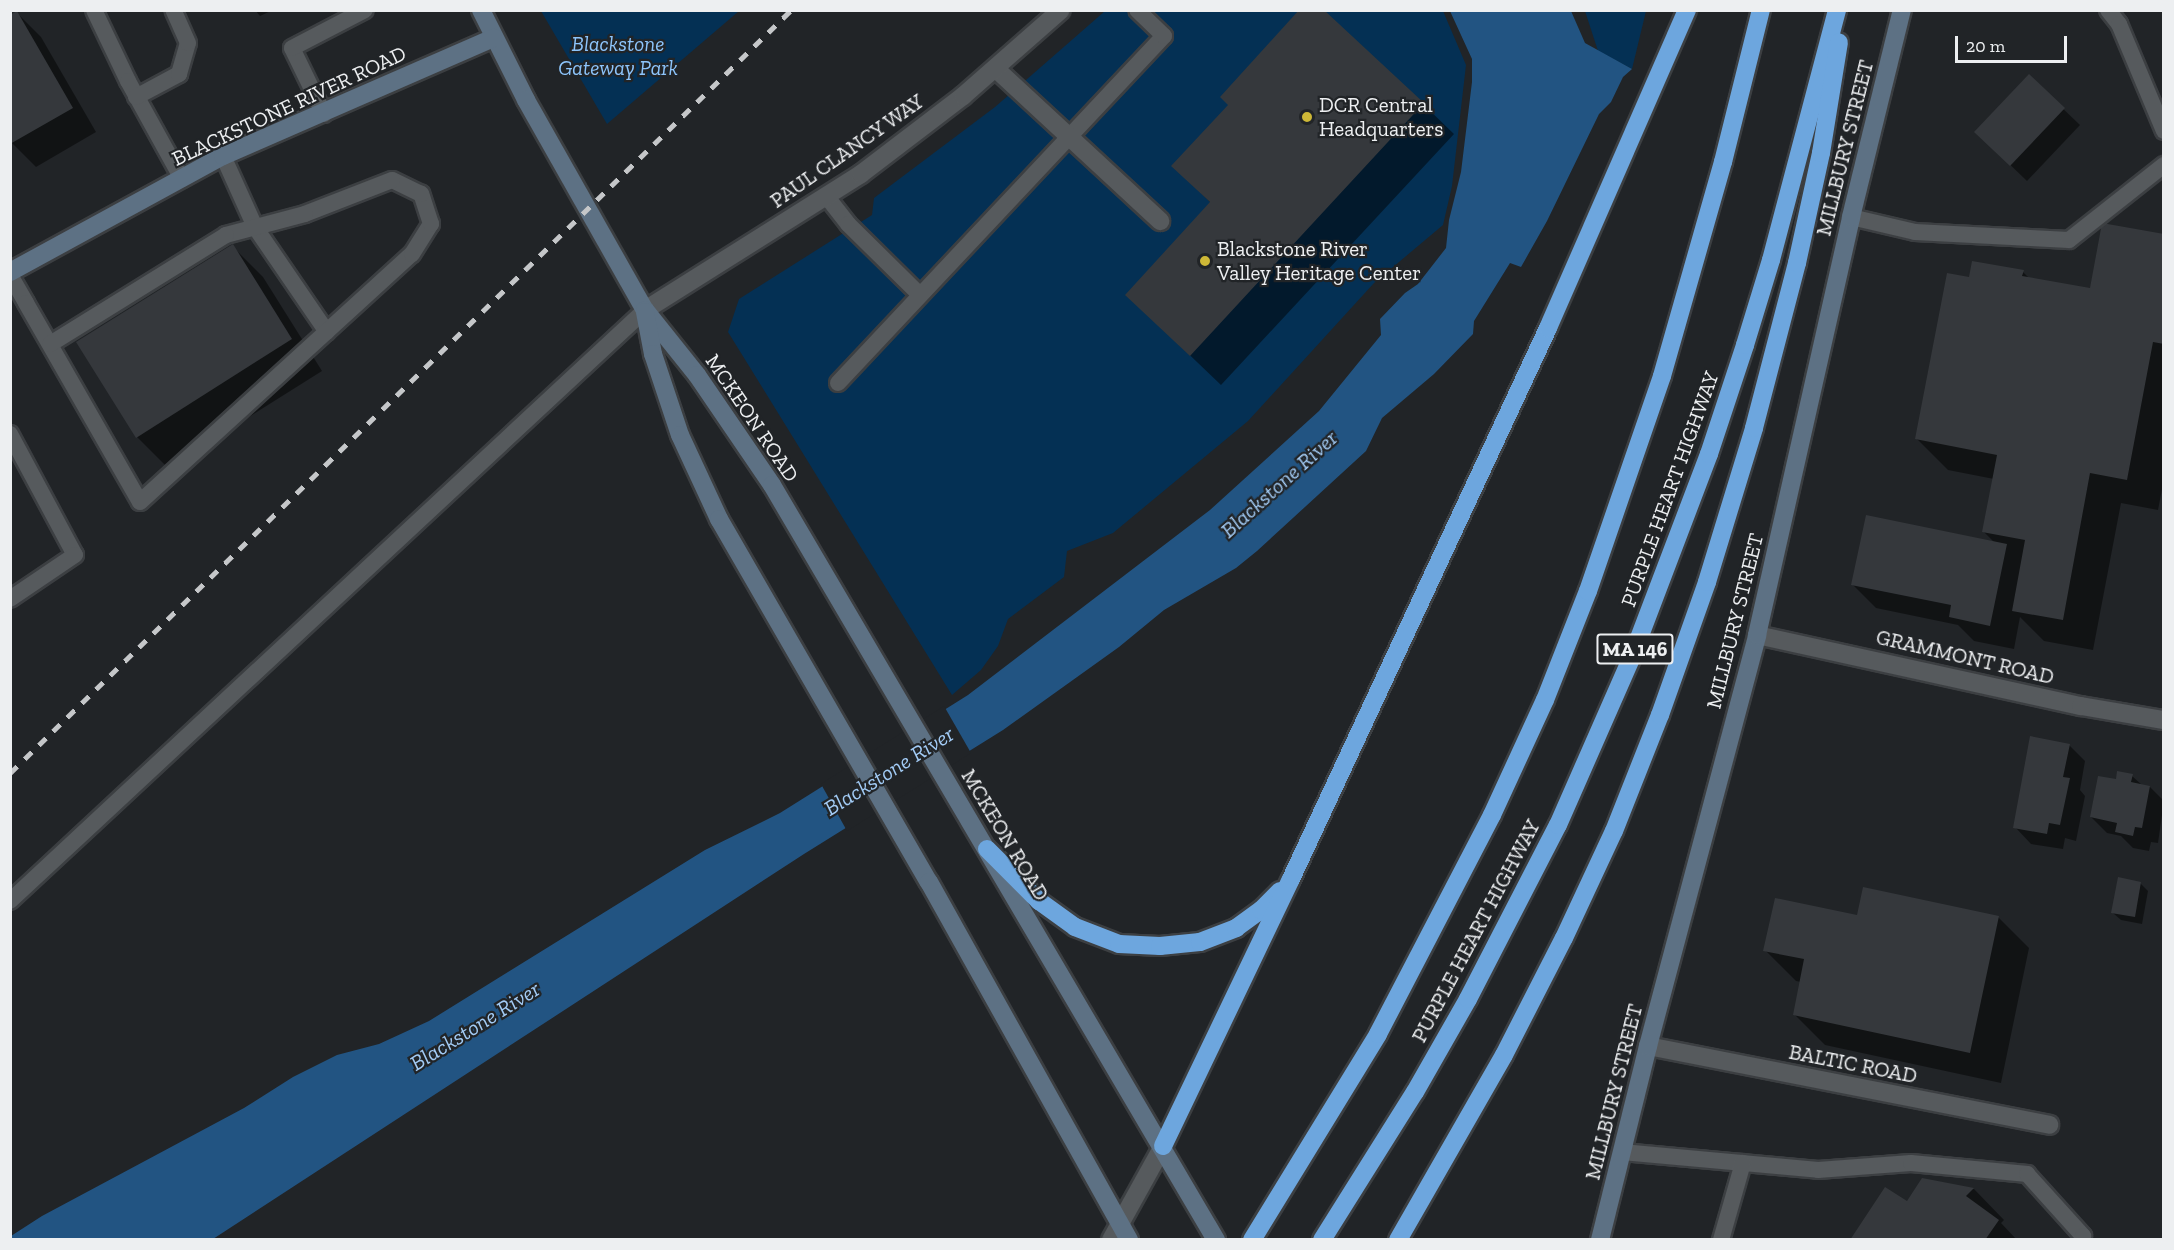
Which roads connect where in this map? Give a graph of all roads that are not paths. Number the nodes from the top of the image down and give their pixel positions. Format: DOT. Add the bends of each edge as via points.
graph roads {
  1 [pos="94,10"];
  2 [pos="173,10"];
  3 [pos="365,10"];
  4 [pos="481,10"];
  5 [pos="1061,10"];
  6 [pos="1137,10"];
  7 [pos="1687,10"];
  8 [pos="1761,10"];
  9 [pos="1836,10"];
  10 [pos="1844,10"];
  11 [pos="1902,10"];
  12 [pos="2109,10"];
  13 [pos="493,38"];
  14 [pos="996,69"];
  15 [pos="136,97"];
  16 [pos="324,114"];
  17 [pos="2163,131"];
  18 [pos="1069,136"];
  19 [pos="223,156"];
  20 [pos="2163,165"];
  21 [pos="182,179"];
  22 [pos="827,197"];
  23 [pos="1851,217"];
  24 [pos="1160,221"];
  25 [pos="255,227"];
  26 [pos="10,274"];
  27 [pos="920,295"];
  28 [pos="645,310"];
  29 [pos="327,332"];
  30 [pos="50,344"];
  31 [pos="838,383"];
  32 [pos="10,434"];
  33 [pos="10,599"];
  34 [pos="1757,635"];
  35 [pos="2163,720"];
  36 [pos="987,849"];
  37 [pos="1291,879"];
  38 [pos="10,902"];
  39 [pos="1648,1046"];
  40 [pos="2049,1125"];
  41 [pos="1163,1146"];
  42 [pos="1622,1152"];
  43 [pos="1743,1163"];
  44 [pos="1120,1235"];
  45 [pos="1216,1239"];
  46 [pos="1252,1239"];
  47 [pos="1322,1239"];
  48 [pos="1398,1239"];
  49 [pos="1600,1239"];
  50 [pos="1721,1239"];
  51 [pos="2082,1239"];
  1 -- 15 [label="lane"];
  2 -- 15 [label="lane" via="188,43 179,74"];
  3 -- 16 [label="lane" via="292,48"];
  4 -- 13 [label="main road, MCKEON ROAD"];
  5 -- 14 [label="street, PAUL CLANCY WAY"];
  6 -- 18 [label="lane" via="1164,36"];
  7 -- 37 [label="highway" via="1548,328"];
  8 -- 46 [label="highway, PURPLE HEART HIGHWAY / MA 146" via="1723,162 1662,376 1588,591 1545,700 1492,815 1378,1034"];
  9 -- 47 [label="highway, PURPLE HEART HIGHWAY / MA 146" via="1745,345 1710,454 1633,654 1558,825 1468,999 1415,1092"];
  10 -- 48 [label="highway" via="1821,153 1754,428 1707,582 1660,715 1614,831 1564,938 1504,1055"];
  11 -- 23 [label="main road, MILLBURY STREET"];
  12 -- 17 [label="lane" via="2120,24"];
  13 -- 16 [label="main road, BLACKSTONE RIVER ROAD"];
  13 -- 28 [label="main road, MCKEON ROAD"];
  14 -- 18 [label="street"];
  14 -- 22 [label="street, PAUL CLANCY WAY"];
  15 -- 21 [label="lane"];
  16 -- 19 [label="main road, BLACKSTONE RIVER ROAD"];
  18 -- 24 [label="street"];
  18 -- 27 [label="lane"];
  19 -- 21 [label="main road, BLACKSTONE RIVER ROAD"];
  19 -- 25 [label="lane"];
  20 -- 23 [label="lane" via="2069,240 1915,232"];
  21 -- 26 [label="main road, BLACKSTONE RIVER ROAD"];
  22 -- 27 [label="lane" via="848,224"];
  22 -- 28 [label="street, PAUL CLANCY WAY"];
  23 -- 34 [label="main road, MILLBURY STREET"];
  25 -- 29 [label="lane"];
  25 -- 29 [label="lane" via="305,214 392,180 421,194 431,224 412,254"];
  25 -- 30 [label="lane" via="226,235"];
  26 -- 30 [label="lane"];
  27 -- 31 [label="lane"];
  28 -- 36 [label="main road, MCKEON ROAD" via="697,375 772,485"];
  28 -- 38 [label="lane"];
  28 -- 44 [label="main road, MCKEON ROAD" via="665,393 719,519 929,882"];
  29 -- 30 [label="lane" via="140,502"];
  32 -- 33 [label="lane" via="75,555"];
  34 -- 35 [label="street, GRAMMONT ROAD" via="2081,706"];
  34 -- 39 [label="main road, MILLBURY STREET"];
  36 -- 37 [label="highway" via="1039,901 1075,927 1119,944 1160,946 1200,942 1236,928 1262,910"];
  36 -- 41 [label="main road, MCKEON ROAD"];
  37 -- 41 [label="highway"];
  39 -- 40 [label="street, BALTIC ROAD"];
  39 -- 42 [label="main road, MILLBURY STREET"];
  41 -- 44 [label="street"];
  41 -- 45 [label="main road, MCKEON ROAD"];
  42 -- 43 [label="lane"];
  42 -- 49 [label="main road, MILLBURY STREET"];
  43 -- 50 [label="lane"];
  43 -- 51 [label="lane" via="1818,1170 1911,1163 2027,1174"];
}
